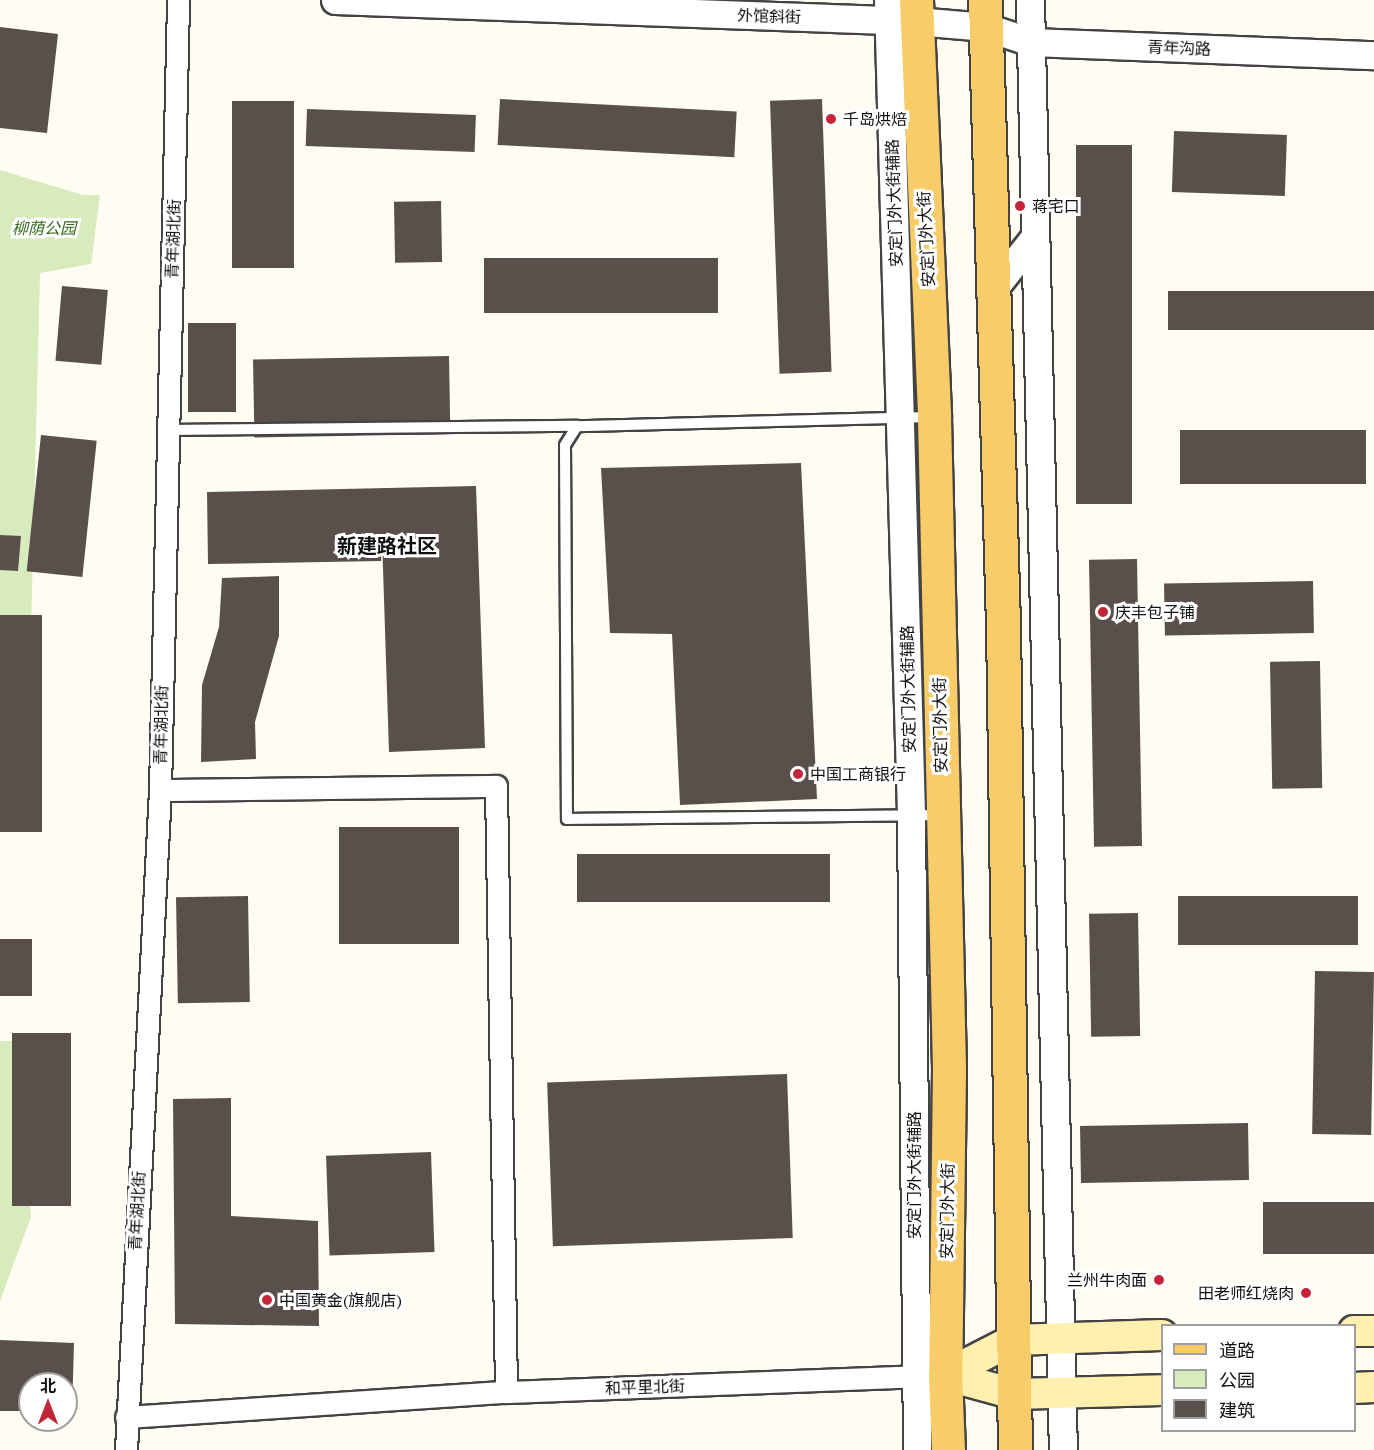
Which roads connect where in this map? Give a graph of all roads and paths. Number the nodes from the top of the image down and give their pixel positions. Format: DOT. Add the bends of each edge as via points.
graph roads {
  1 [pos="178,0"];
  2 [pos="335,0"];
  3 [pos="1030,0"];
  4 [pos="439,2"];
  5 [pos="902,10"];
  6 [pos="986,13"];
  7 [pos="1031,42"];
  8 [pos="1374,56"];
  9 [pos="1033,239"];
  10 [pos="991,292"];
  11 [pos="933,417"];
  12 [pos="902,418"];
  13 [pos="577,426"];
  14 [pos="167,430"];
  15 [pos="160,790"];
  16 [pos="926,815"];
  17 [pos="1356,1331"];
  18 [pos="1374,1331"];
  19 [pos="1161,1335"];
  20 [pos="1061,1337"];
  21 [pos="1013,1340"];
  22 [pos="930,1376"];
  23 [pos="1374,1387"];
  24 [pos="1356,1388"];
  25 [pos="1161,1390"];
  26 [pos="506,1392"];
  27 [pos="1061,1392"];
  28 [pos="1014,1394"];
  29 [pos="126,1417"];
  30 [pos="126,1450"];
  31 [pos="917,1450"];
  32 [pos="948,1450"];
  33 [pos="1014,1450"];
  34 [pos="1063,1450"];
  1 -- 14 [label="street, 青年湖北街"];
  2 -- 4 [label="street, 外馆斜街"];
  3 -- 7 [label="street"];
  4 -- 5 [label="street, 外馆斜街"];
  5 -- 6 [label="street, 外馆斜街"];
  5 -- 11 [label="main road, 安定门外大街"];
  5 -- 12 [label="street, 安定门外大街辅路"];
  6 -- 7 [label="street, 青年沟路"];
  6 -- 10 [label="main road"];
  7 -- 8 [label="street, 青年沟路"];
  7 -- 9 [label="street"];
  9 -- 10 [label="street"];
  9 -- 20 [label="street"];
  10 -- 21 [label="main road" via="1003,624"];
  11 -- 12 [label="lane"];
  11 -- 16 [label="main road, 安定门外大街"];
  12 -- 13 [label="lane"];
  12 -- 16 [label="street, 安定门外大街辅路"];
  13 -- 14 [label="lane"];
  13 -- 16 [label="lane" via="565,445 567,819"];
  14 -- 15 [label="street, 青年湖北街"];
  15 -- 26 [label="street" via="496,786"];
  15 -- 29 [label="street, 青年湖北街"];
  16 -- 22 [label="main road, 安定门外大街" via="949,1069"];
  17 -- 18 [label="main road"];
  19 -- 20 [label="main road"];
  20 -- 21 [label="main road"];
  20 -- 27 [label="street"];
  21 -- 22 [label="main road"];
  21 -- 28 [label="main road"];
  22 -- 26 [label="street, 和平里北街"];
  22 -- 28 [label="main road, 和平里北街"];
  22 -- 31 [label="street"];
  22 -- 32 [label="main road, 安定门外大街"];
  23 -- 24 [label="main road"];
  25 -- 27 [label="main road, 和平里北街"];
  26 -- 29 [label="street, 和平里北街"];
  27 -- 28 [label="main road, 和平里北街"];
  27 -- 34 [label="street"];
  28 -- 33 [label="main road"];
  29 -- 30 [label="street, 青年湖北街"];
}
